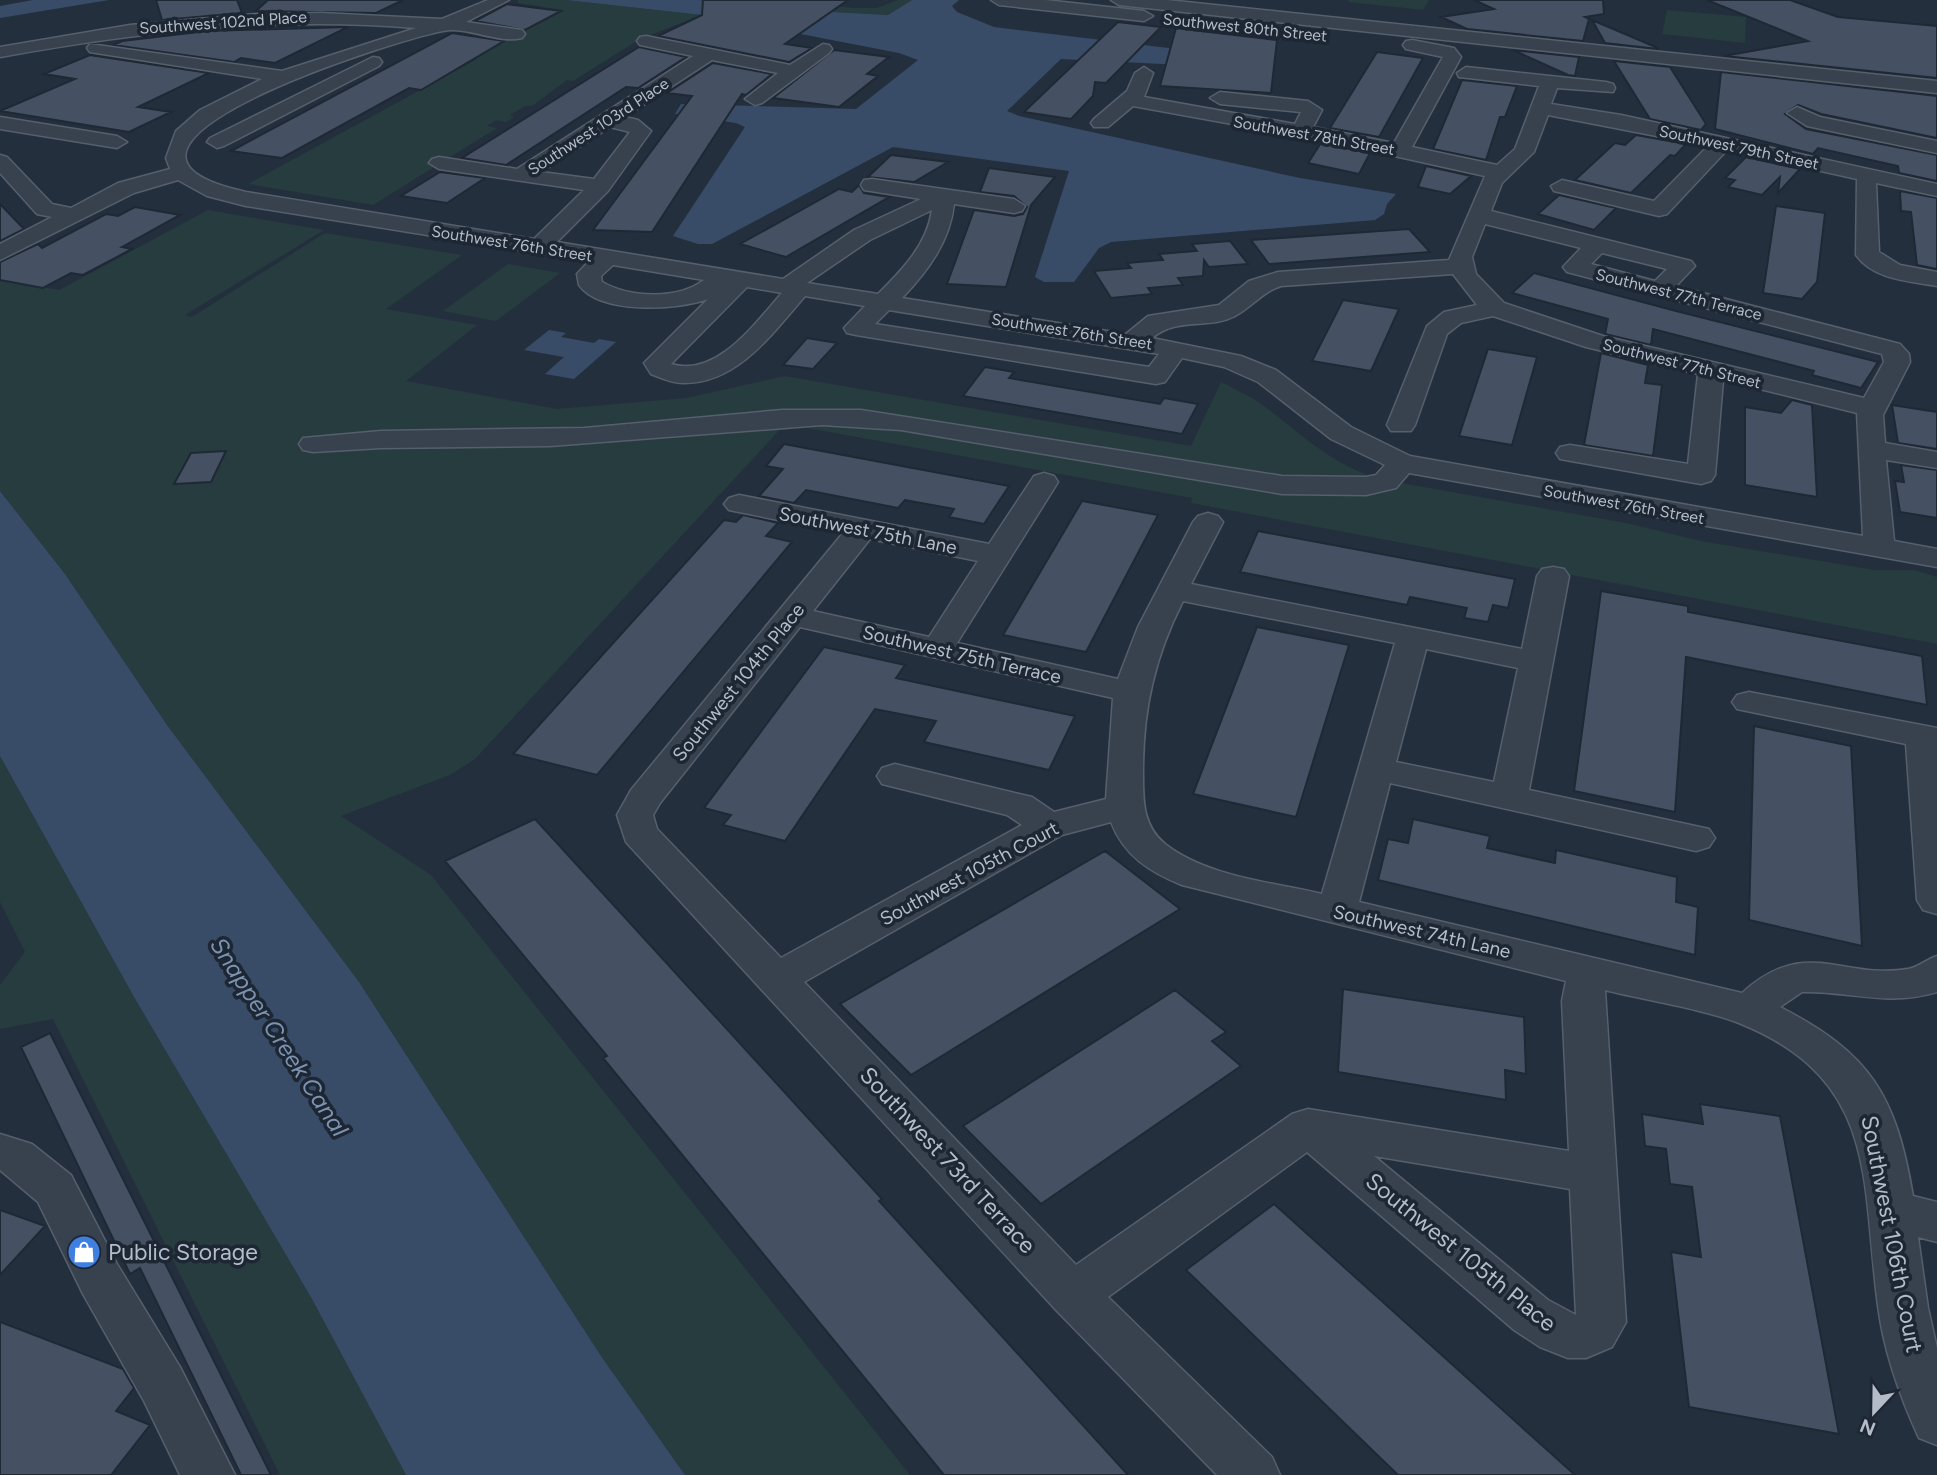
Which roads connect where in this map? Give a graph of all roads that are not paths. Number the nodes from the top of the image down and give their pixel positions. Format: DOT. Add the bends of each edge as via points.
graph roads {
  1 [pos="501,0"];
  2 [pos="999,0"];
  3 [pos="1119,0"];
  4 [pos="1167,3"];
  5 [pos="447,24"];
  6 [pos="516,34"];
  7 [pos="646,41"];
  8 [pos="96,48"];
  9 [pos="403,48"];
  10 [pos="823,49"];
  11 [pos="0,52"];
  12 [pos="710,52"];
  13 [pos="343,54"];
  14 [pos="371,64"];
  15 [pos="1597,65"];
  16 [pos="681,72"];
  17 [pos="791,72"];
  18 [pos="1144,73"];
  19 [pos="1466,73"];
  20 [pos="284,77"];
  21 [pos="1550,82"];
  22 [pos="1937,87"];
  23 [pos="1606,88"];
  24 [pos="1133,97"];
  25 [pos="755,99"];
  26 [pos="224,106"];
  27 [pos="1540,108"];
  28 [pos="272,113"];
  29 [pos="607,120"];
  30 [pos="1621,121"];
  31 [pos="0,123"];
  32 [pos="1101,123"];
  33 [pos="1924,124"];
  34 [pos="117,142"];
  35 [pos="217,142"];
  36 [pos="1723,143"];
  37 [pos="1937,147"];
  38 [pos="1400,150"];
  39 [pos="0,161"];
  40 [pos="439,163"];
  41 [pos="183,172"];
  42 [pos="1498,172"];
  43 [pos="520,176"];
  44 [pos="1869,176"];
  45 [pos="872,185"];
  46 [pos="600,186"];
  47 [pos="1562,186"];
  48 [pos="1937,190"];
  49 [pos="944,198"];
  50 [pos="1014,206"];
  51 [pos="74,215"];
  52 [pos="1478,215"];
  53 [pos="1597,245"];
  54 [pos="538,247"];
  55 [pos="0,253"];
  56 [pos="607,258"];
  57 [pos="1462,266"];
  58 [pos="733,278"];
  59 [pos="1937,279"];
  60 [pos="794,287"];
  61 [pos="1660,289"];
  62 [pos="691,297"];
  63 [pos="884,301"];
  64 [pos="717,304"];
  65 [pos="1495,308"];
  66 [pos="1132,341"];
  67 [pos="1177,348"];
  68 [pos="1710,370"];
  69 [pos="1871,408"];
  70 [pos="1401,425"];
  71 [pos="313,444"];
  72 [pos="1874,450"];
  73 [pos="1570,453"];
  74 [pos="1937,460"];
  75 [pos="1402,463"];
  76 [pos="1044,482"];
  77 [pos="739,504"];
  78 [pos="1208,522"];
  79 [pos="863,528"];
  80 [pos="1879,548"];
  81 [pos="996,555"];
  82 [pos="1937,558"];
  83 [pos="1553,576"];
  84 [pos="1174,590"];
  85 [pos="792,616"];
  86 [pos="1413,637"];
  87 [pos="937,649"];
  88 [pos="1535,661"];
  89 [pos="1131,692"];
  90 [pos="1749,702"];
  91 [pos="1930,738"];
  92 [pos="1377,769"];
  93 [pos="895,776"];
  94 [pos="1509,797"];
  95 [pos="1124,806"];
  96 [pos="1049,827"];
  97 [pos="1934,830"];
  98 [pos="1696,838"];
  99 [pos="645,843"];
  100 [pos="1937,900"];
  101 [pos="1337,911"];
  102 [pos="1588,970"];
  103 [pos="1937,971"];
  104 [pos="778,978"];
  105 [pos="1750,1010"];
  106 [pos="1308,1126"];
  107 [pos="0,1152"];
  108 [pos="1592,1174"];
  109 [pos="1891,1210"];
  110 [pos="1937,1222"];
  111 [pos="1073,1294"];
  112 [pos="1937,1421"];
  113 [pos="208,1475"];
  114 [pos="1253,1475"];
  1 -- 5 [label="street, Southwest 102nd Place"];
  2 -- 38 [label="street, Southwest 80th Street" via="1448,52 1452,57"];
  3 -- 4 [label="street"];
  4 -- 22 [label="street"];
  5 -- 6 [label="street, Southwest 102nd Place"];
  5 -- 11 [label="street, Southwest 102nd Place" via="345,16 249,17 125,29"];
  5 -- 13 [label="street, Southwest 102nd Place"];
  7 -- 12 [label="street"];
  8 -- 20 [label="street"];
  9 -- 14 [label="street"];
  10 -- 17 [label="street"];
  12 -- 16 [label="street, Southwest 103rd Place"];
  12 -- 17 [label="street"];
  13 -- 14 [label="street"];
  13 -- 20 [label="street, Southwest 102nd Place"];
  14 -- 28 [label="street"];
  15 -- 23 [label="street"];
  16 -- 17 [label="street"];
  16 -- 29 [label="street, Southwest 103rd Place"];
  17 -- 25 [label="street"];
  18 -- 24 [label="street"];
  19 -- 21 [label="street"];
  20 -- 26 [label="street, Southwest 102nd Place"];
  21 -- 23 [label="street"];
  21 -- 27 [label="street"];
  23 -- 30 [label="street"];
  24 -- 32 [label="street"];
  24 -- 38 [label="street, Southwest 78th Street"];
  26 -- 28 [label="street"];
  26 -- 41 [label="street, Southwest 102nd Place" via="182,138 176,153"];
  27 -- 30 [label="street, Southwest 79th Street"];
  27 -- 42 [label="street" via="1524,152"];
  28 -- 35 [label="street"];
  29 -- 43 [label="street, Southwest 103rd Place"];
  29 -- 46 [label="street" via="631,124 641,131"];
  30 -- 36 [label="street, Southwest 79th Street"];
  31 -- 34 [label="street"];
  33 -- 37 [label="street" via="1805,110 1797,113 1814,122"];
  36 -- 44 [label="street, Southwest 79th Street"];
  36 -- 47 [label="street" via="1660,209"];
  38 -- 42 [label="street, Southwest 78th Street"];
  39 -- 51 [label="street" via="45,209"];
  40 -- 43 [label="street"];
  41 -- 51 [label="street" via="135,184"];
  41 -- 54 [label="street, Southwest 76th Street" via="206,187 246,199"];
  42 -- 52 [label="street"];
  43 -- 46 [label="street, Southwest 103rd Place"];
  44 -- 48 [label="street, Southwest 79th Street"];
  44 -- 59 [label="street" via="1865,183 1868,255 1893,271"];
  45 -- 49 [label="street"];
  46 -- 54 [label="street"];
  49 -- 50 [label="street"];
  49 -- 60 [label="street" via="881,224 835,252"];
  49 -- 63 [label="street" via="944,219 923,260"];
  51 -- 55 [label="street"];
  52 -- 53 [label="street, Southwest 77th Terrace"];
  52 -- 57 [label="street" via="1459,259"];
  53 -- 61 [label="street, Southwest 77th Terrace" via="1575,267"];
  53 -- 61 [label="street" via="1683,266"];
  54 -- 56 [label="street, Southwest 76th Street"];
  56 -- 58 [label="street, Southwest 76th Street"];
  56 -- 62 [label="street" via="589,274 596,290 653,301"];
  57 -- 65 [label="street" via="1471,285"];
  57 -- 66 [label="street" via="1278,279 1257,286 1226,311 1157,321"];
  58 -- 60 [label="street, Southwest 76th Street"];
  58 -- 62 [label="street"];
  58 -- 64 [label="street"];
  60 -- 63 [label="street, Southwest 76th Street"];
  60 -- 64 [label="street" via="739,352 720,366 693,373 660,369 657,363"];
  61 -- 69 [label="street, Southwest 77th Terrace" via="1891,349 1897,362"];
  62 -- 64 [label="street"];
  63 -- 66 [label="street, Southwest 76th Street"];
  63 -- 67 [label="street" via="856,327 1156,376"];
  65 -- 68 [label="street, Southwest 77th Street" via="1595,342"];
  65 -- 70 [label="street" via="1452,317 1436,331"];
  66 -- 67 [label="street, Southwest 76th Street"];
  67 -- 75 [label="street, Southwest 76th Street" via="1255,370 1340,433"];
  68 -- 69 [label="street, Southwest 77th Street"];
  68 -- 73 [label="street" via="1701,475"];
  69 -- 72 [label="street"];
  71 -- 75 [label="street" via="361,439 570,437 837,416 901,422 1282,485 1366,486 1386,482"];
  72 -- 74 [label="street"];
  72 -- 80 [label="street"];
  75 -- 80 [label="street, Southwest 76th Street"];
  76 -- 81 [label="street"];
  77 -- 79 [label="street, Southwest 75th Lane"];
  78 -- 84 [label="street"];
  79 -- 81 [label="street, Southwest 75th Lane"];
  79 -- 85 [label="street, Southwest 104th Place"];
  80 -- 82 [label="street, Southwest 76th Street"];
  81 -- 87 [label="street"];
  83 -- 88 [label="street"];
  84 -- 86 [label="street"];
  84 -- 89 [label="street"];
  85 -- 87 [label="street, Southwest 75th Terrace"];
  85 -- 99 [label="street, Southwest 104th Place" via="638,806 636,824"];
  86 -- 88 [label="street"];
  86 -- 92 [label="street"];
  87 -- 89 [label="street, Southwest 75th Terrace"];
  88 -- 94 [label="street"];
  89 -- 95 [label="street"];
  90 -- 91 [label="street"];
  91 -- 97 [label="street"];
  92 -- 94 [label="street"];
  92 -- 101 [label="street"];
  93 -- 96 [label="street" via="1018,806"];
  94 -- 98 [label="street"];
  95 -- 96 [label="street, Southwest 105th Court"];
  95 -- 101 [label="street, Southwest 74th Lane" via="1139,839 1178,867 1221,883"];
  96 -- 104 [label="street, Southwest 105th Court"];
  97 -- 100 [label="street"];
  99 -- 104 [label="street, Southwest 73rd Terrace"];
  101 -- 102 [label="street, Southwest 74th Lane"];
  102 -- 105 [label="street, Southwest 74th Lane"];
  102 -- 108 [label="street, Southwest 105th Place" via="1583,1001"];
  103 -- 105 [label="street" via="1923,981 1895,985 1800,977 1773,990"];
  104 -- 111 [label="street, Southwest 73rd Terrace"];
  105 -- 109 [label="street, Southwest 106th Court" via="1810,1044 1853,1082 1876,1131"];
  106 -- 108 [label="street"];
  106 -- 108 [label="street, Southwest 105th Place" via="1531,1315 1571,1337 1585,1337 1601,1322"];
  106 -- 111 [label="street"];
  107 -- 113 [label="street" via="16,1157 55,1189"];
  109 -- 110 [label="street"];
  109 -- 112 [label="street, Southwest 106th Court" via="1903,1310"];
  111 -- 114 [label="street, Southwest 73rd Terrace"];
}
